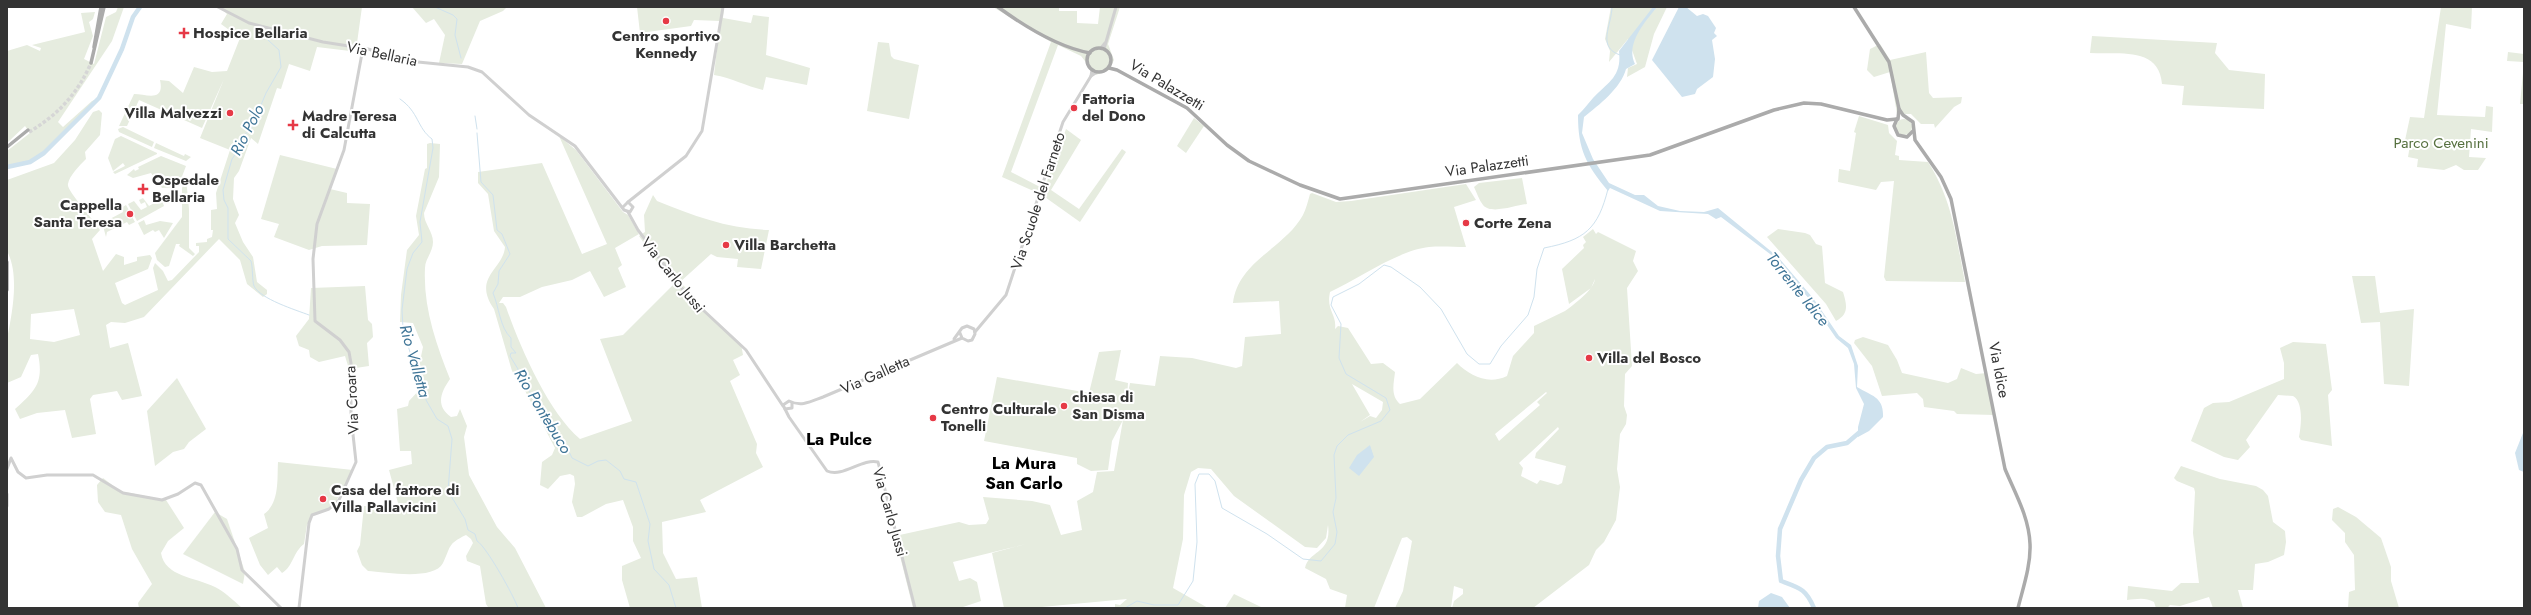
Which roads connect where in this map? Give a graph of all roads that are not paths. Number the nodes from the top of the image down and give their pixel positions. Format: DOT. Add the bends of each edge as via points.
graph roads {
  1 [pos="102,7"];
  2 [pos="218,7"];
  3 [pos="723,7"];
  4 [pos="998,7"];
  5 [pos="1116,7"];
  6 [pos="1854,7"];
  7 [pos="363,48"];
  8 [pos="1103,49"];
  9 [pos="1079,51"];
  10 [pos="1090,53"];
  11 [pos="1088,60"];
  12 [pos="1111,61"];
  13 [pos="90,62"];
  14 [pos="1109,68"];
  15 [pos="1092,70"];
  16 [pos="1117,70"];
  17 [pos="1097,72"];
  18 [pos="1091,76"];
  19 [pos="1899,108"];
  20 [pos="1905,117"];
  21 [pos="1897,119"];
  22 [pos="1887,120"];
  23 [pos="1894,126"];
  24 [pos="28,131"];
  25 [pos="1913,131"];
  26 [pos="1907,137"];
  27 [pos="1917,143"];
  28 [pos="8,145"];
  29 [pos="640,192"];
  30 [pos="616,200"];
  31 [pos="627,202"];
  32 [pos="623,208"];
  33 [pos="633,208"];
  34 [pos="628,212"];
  35 [pos="633,220"];
  36 [pos="7,262"];
  37 [pos="7,290"];
  38 [pos="982,324"];
  39 [pos="972,328"];
  40 [pos="975,332"];
  41 [pos="960,333"];
  42 [pos="962,338"];
  43 [pos="952,341"];
  44 [pos="779,399"];
  45 [pos="786,401"];
  46 [pos="792,403"];
  47 [pos="796,405"];
  48 [pos="784,408"];
  49 [pos="791,409"];
  50 [pos="788,415"];
  51 [pos="7,469"];
  52 [pos="7,494"];
  53 [pos="7,506"];
  54 [pos="281,608"];
  55 [pos="299,608"];
  56 [pos="915,608"];
  57 [pos="2018,608"];
  1 -- 13 [label="main road"];
  2 -- 7 [label="street, Via Bellaria" via="256,26 323,42"];
  3 -- 29 [label="street" via="702,131 686,156"];
  4 -- 9 [label="main road" via="1038,33"];
  5 -- 8 [label="street"];
  6 -- 19 [label="main road, Via Idice" via="1889,62"];
  7 -- 30 [label="street, Via Bellaria" via="408,61 476,69 487,74 529,115 575,146"];
  7 -- 55 [label="street, Via Croara" via="344,150 317,224 313,259 315,321 340,340 350,358 351,416 356,462 339,500 329,509 312,514"];
  8 -- 10 [label="main road"];
  8 -- 12 [label="main road, Via Palazzetti" via="1108,52"];
  9 -- 10 [label="main road"];
  9 -- 11 [label="main road"];
  10 -- 11 [label="main road"];
  11 -- 15 [label="main road"];
  12 -- 14 [label="main road, Via Palazzetti"];
  12 -- 16 [label="main road, Via Palazzetti"];
  14 -- 16 [label="main road, Via Palazzetti"];
  14 -- 17 [label="main road, Via Palazzetti"];
  15 -- 17 [label="main road"];
  15 -- 18 [label="street, Via Scuole del Farneto"];
  16 -- 22 [label="main road, Via Palazzetti" via="1187,108 1227,145 1250,161 1330,197 1348,198 1613,161 1666,151 1774,110 1804,103 1822,104"];
  17 -- 18 [label="street, Via Scuole del Farneto"];
  18 -- 38 [label="street, Via Scuole del Farneto" via="1063,122 1006,295"];
  19 -- 20 [label="main road, Via Idice"];
  19 -- 21 [label="main road, Via Idice"];
  20 -- 21 [label="main road"];
  20 -- 25 [label="main road, Via Idice" via="1913,122"];
  21 -- 22 [label="main road, Via Palazzetti"];
  21 -- 23 [label="main road, Via Idice"];
  22 -- 23 [label="main road, Via Palazzetti"];
  23 -- 26 [label="main road, Via Idice" via="1898,135"];
  24 -- 28 [label="main road"];
  25 -- 26 [label="main road"];
  25 -- 27 [label="main road, Via Idice"];
  26 -- 27 [label="main road, Via Idice"];
  27 -- 57 [label="main road, Via Idice" via="1940,177 1951,199 2005,468 2029,531 2030,556"];
  29 -- 31 [label="street"];
  29 -- 33 [label="street"];
  30 -- 31 [label="street"];
  30 -- 32 [label="street"];
  31 -- 32 [label="street"];
  31 -- 33 [label="street"];
  32 -- 34 [label="street, Via Carlo Jussi"];
  33 -- 34 [label="street"];
  33 -- 35 [label="street, Via Carlo Jussi"];
  34 -- 35 [label="street, Via Carlo Jussi"];
  35 -- 44 [label="street, Via Carlo Jussi" via="687,295 746,350"];
  36 -- 37 [label="main road"];
  38 -- 39 [label="street, Via Scuole del Farneto"];
  38 -- 40 [label="street, Via Scuole del Farneto"];
  39 -- 40 [label="street"];
  39 -- 41 [label="street" via="965,327"];
  40 -- 42 [label="street" via="971,341"];
  41 -- 42 [label="street"];
  41 -- 43 [label="street, Via Galletta"];
  42 -- 43 [label="street, Via Galletta"];
  43 -- 47 [label="street, Via Galletta" via="823,397"];
  44 -- 45 [label="street"];
  44 -- 48 [label="street, Via Carlo Jussi"];
  45 -- 46 [label="street"];
  45 -- 48 [label="street"];
  46 -- 47 [label="street"];
  46 -- 49 [label="street"];
  47 -- 49 [label="street, Via Galletta"];
  48 -- 49 [label="street"];
  48 -- 50 [label="street, Via Carlo Jussi"];
  49 -- 50 [label="street"];
  50 -- 56 [label="street, Via Carlo Jussi" via="827,471 834,473 876,461 880,465"];
  51 -- 54 [label="street" via="11,458 18,472 26,478 47,475 93,475 123,492 162,500 178,494 194,483 201,485 237,549 242,570"];
  52 -- 53 [label="street"];
}
